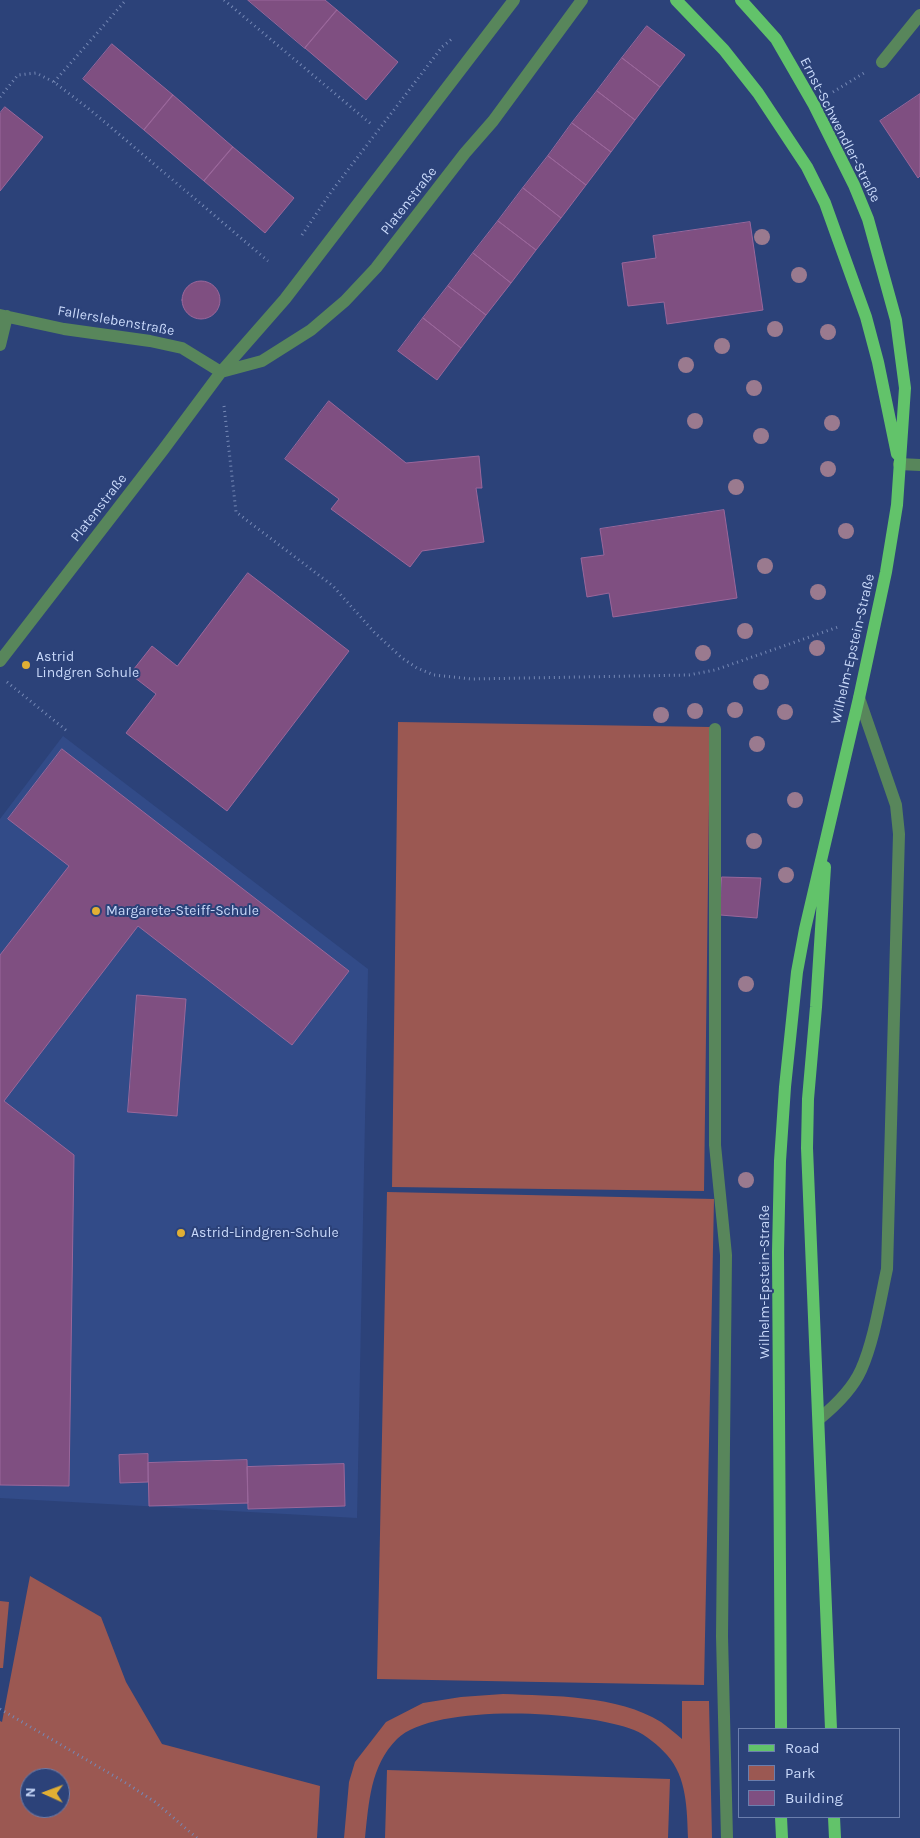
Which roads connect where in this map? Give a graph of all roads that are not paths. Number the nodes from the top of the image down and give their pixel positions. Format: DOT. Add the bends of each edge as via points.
graph roads {
  1 [pos="514,0"];
  2 [pos="582,0"];
  3 [pos="676,0"];
  4 [pos="741,0"];
  5 [pos="920,15"];
  6 [pos="882,62"];
  7 [pos="3,316"];
  8 [pos="0,345"];
  9 [pos="221,372"];
  10 [pos="899,464"];
  11 [pos="920,465"];
  12 [pos="0,662"];
  13 [pos="859,698"];
  14 [pos="715,728"];
  15 [pos="826,839"];
  16 [pos="819,1419"];
  17 [pos="781,1728"];
  18 [pos="831,1728"];
  19 [pos="781,1818"];
  20 [pos="834,1818"];
  21 [pos="782,1836"];
  22 [pos="727,1838"];
  23 [pos="835,1838"];
  1 -- 9 [label="street, Platenstraße" via="285,299"];
  2 -- 9 [label="street, Platenstraße" via="493,120 346,301 311,330 262,361"];
  3 -- 10 [label="main road" via="724,50 758,93 807,167 825,204 866,317"];
  4 -- 10 [label="main road, Ernst-Schwendler-Straße" via="776,39 814,105 868,218 896,320 906,388"];
  5 -- 6 [label="street"];
  7 -- 8 [label="street"];
  7 -- 9 [label="street, Fallerslebenstraße" via="182,348"];
  9 -- 12 [label="street, Platenstraße"];
  10 -- 11 [label="street"];
  10 -- 13 [label="main road, Wilhelm-Epstein-Straße" via="886,572"];
  13 -- 15 [label="main road, Wilhelm-Epstein-Straße"];
  13 -- 16 [label="street" via="896,806 898,834 887,1269 862,1369 846,1393"];
  14 -- 22 [label="street" via="715,1145 726,1255 722,1636"];
  15 -- 16 [label="main road, Wilhelm-Epstein-Straße" via="808,1099"];
  15 -- 17 [label="main road, Wilhelm-Epstein-Straße" via="797,972 780,1161"];
  16 -- 18 [label="main road, Wilhelm-Epstein-Straße"];
  19 -- 21 [label="main road"];
  20 -- 23 [label="main road"];
}
